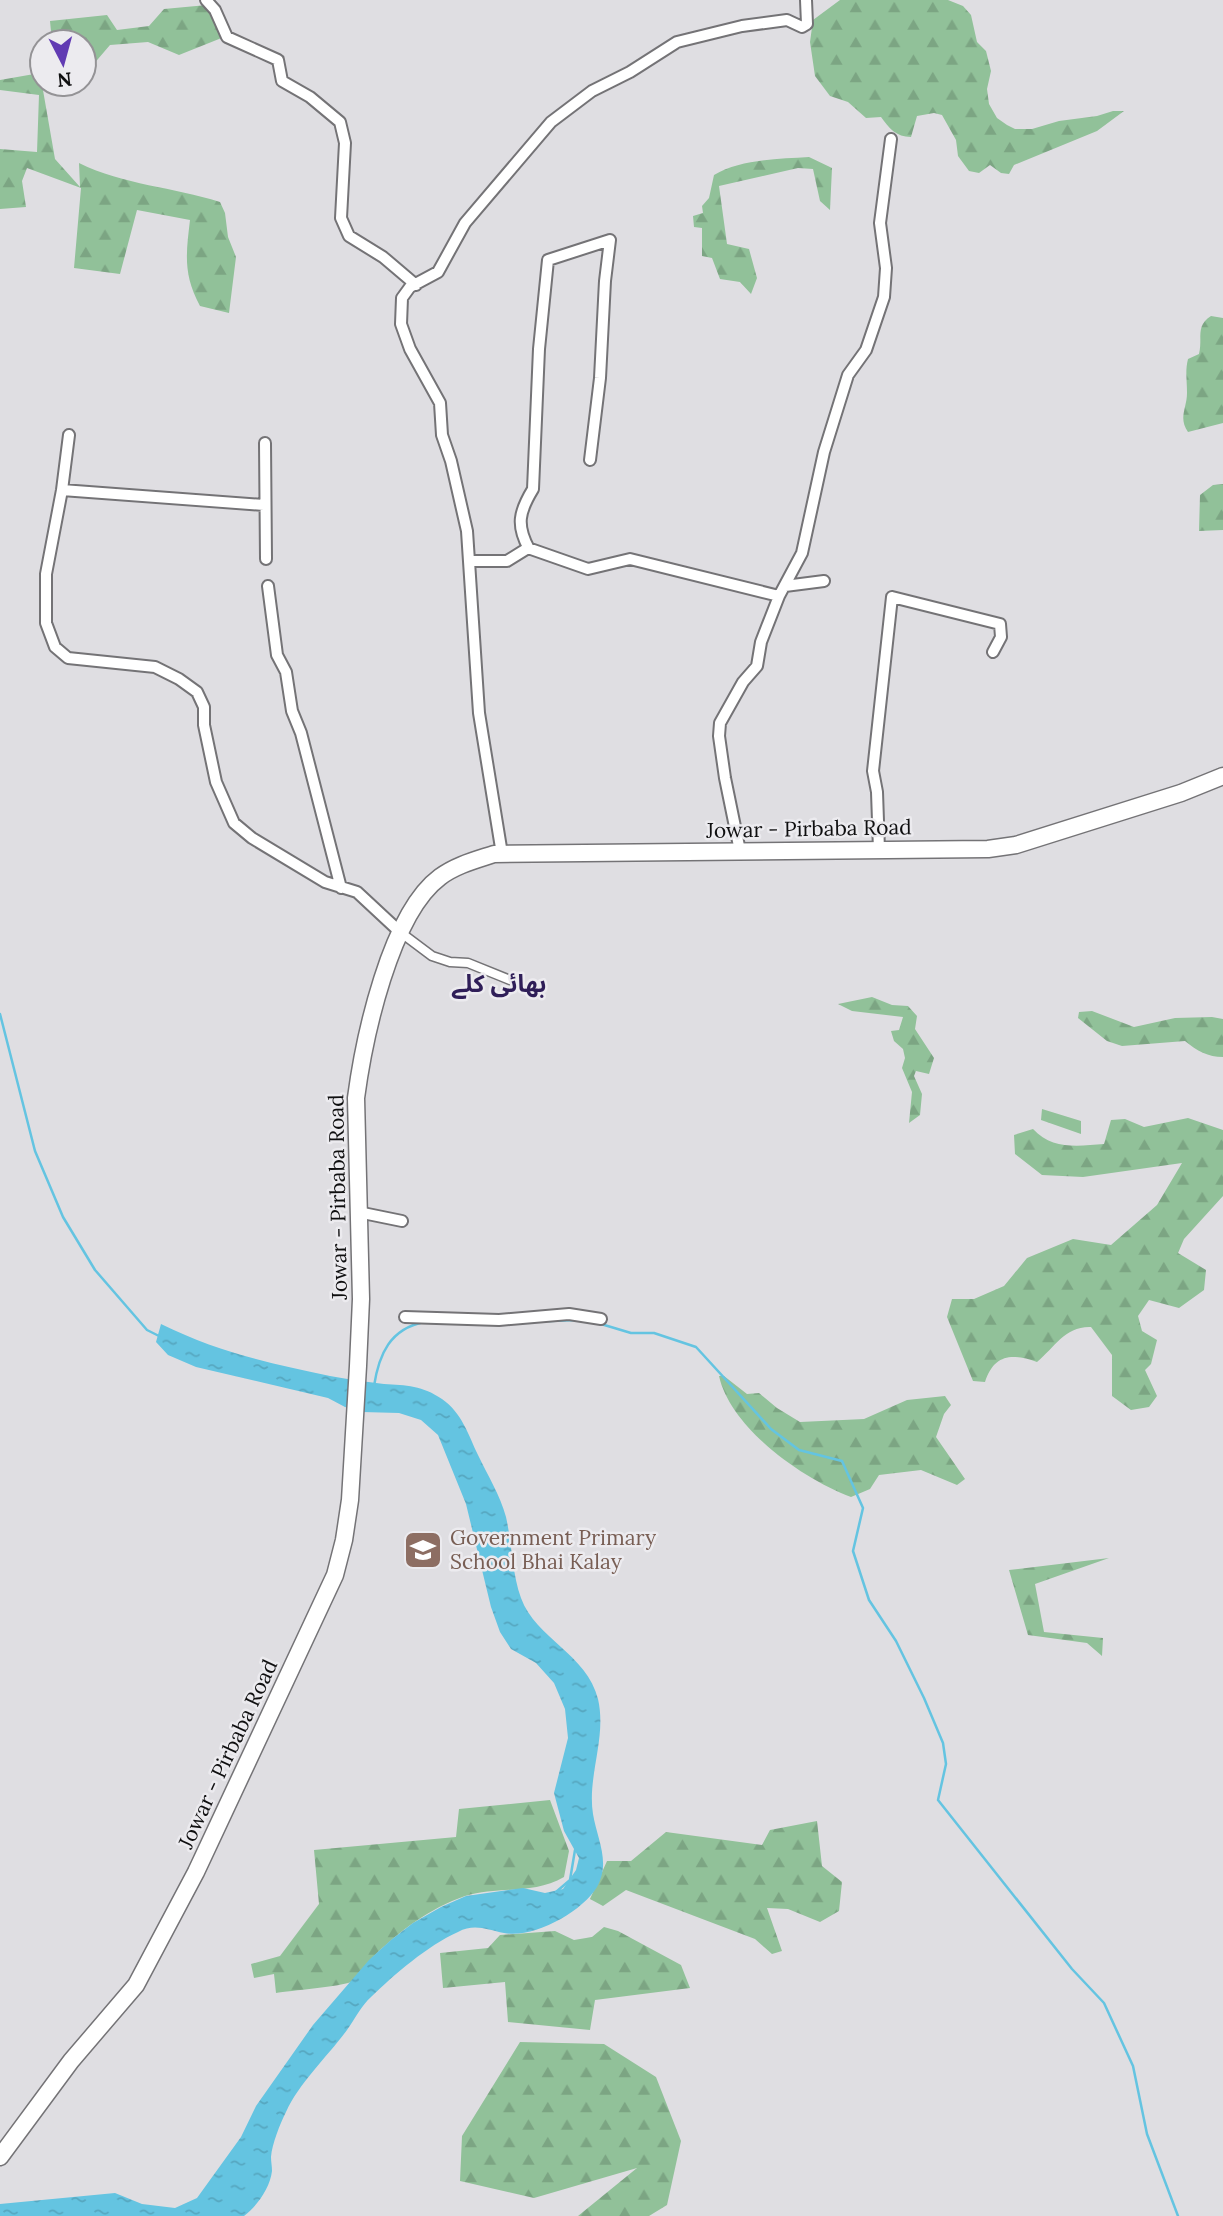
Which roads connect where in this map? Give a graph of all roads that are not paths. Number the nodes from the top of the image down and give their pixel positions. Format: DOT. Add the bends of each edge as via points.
graph roads {
  1 [pos="206,0"];
  2 [pos="806,0"];
  3 [pos="891,139"];
  4 [pos="415,285"];
  5 [pos="69,435"];
  6 [pos="265,443"];
  7 [pos="590,460"];
  8 [pos="62,490"];
  9 [pos="264,505"];
  10 [pos="528,549"];
  11 [pos="266,559"];
  12 [pos="469,561"];
  13 [pos="824,581"];
  14 [pos="268,586"];
  15 [pos="782,591"];
  16 [pos="993,652"];
  17 [pos="1223,776"];
  18 [pos="879,850"];
  19 [pos="740,851"];
  20 [pos="502,854"];
  21 [pos="341,888"];
  22 [pos="400,932"];
  23 [pos="510,980"];
  24 [pos="358,1212"];
  25 [pos="402,1221"];
  26 [pos="405,1317"];
  27 [pos="601,1319"];
  28 [pos="0,2157"];
  1 -- 4 [label="street" via="227,37 278,60 282,81 340,122 345,143 341,218 349,236"];
  2 -- 4 [label="street" via="808,19 802,27 787,20 677,42 592,91 551,122 465,223 438,272"];
  3 -- 15 [label="street" via="880,223 886,268 884,297 866,350 848,376 824,452 802,553"];
  4 -- 12 [label="street" via="401,298 401,324 440,403 442,435 467,531"];
  5 -- 8 [label="street"];
  6 -- 9 [label="street"];
  7 -- 10 [label="street" via="610,240 548,260 533,489 521,509 521,534"];
  8 -- 9 [label="street"];
  8 -- 21 [label="street" via="46,574 46,623 55,647 68,658 155,667 197,692 204,707 216,782 234,823 289,861"];
  9 -- 11 [label="street"];
  10 -- 12 [label="street" via="507,561"];
  10 -- 15 [label="street" via="588,569 630,559"];
  12 -- 20 [label="street" via="479,713"];
  13 -- 15 [label="street"];
  14 -- 21 [label="street" via="277,654 286,672 292,711"];
  15 -- 19 [label="street" via="761,642 757,666 720,723 725,778"];
  16 -- 18 [label="street" via="1001,637 1000,624 892,597 873,771"];
  17 -- 18 [label="main road, Jowar - Pirbaba Road" via="1016,845"];
  18 -- 19 [label="main road, Jowar - Pirbaba Road"];
  19 -- 20 [label="main road, Jowar - Pirbaba Road"];
  20 -- 22 [label="main road, Jowar - Pirbaba Road" via="462,864 439,877"];
  21 -- 22 [label="street" via="357,892"];
  22 -- 23 [label="street" via="432,956 468,963"];
  22 -- 24 [label="main road, Jowar - Pirbaba Road" via="360,1068 356,1098"];
  24 -- 25 [label="street"];
  24 -- 28 [label="main road, Jowar - Pirbaba Road" via="361,1299 350,1500 335,1575 190,1884 136,1984 71,2061"];
  26 -- 27 [label="street" via="499,1320 569,1314"];
}
